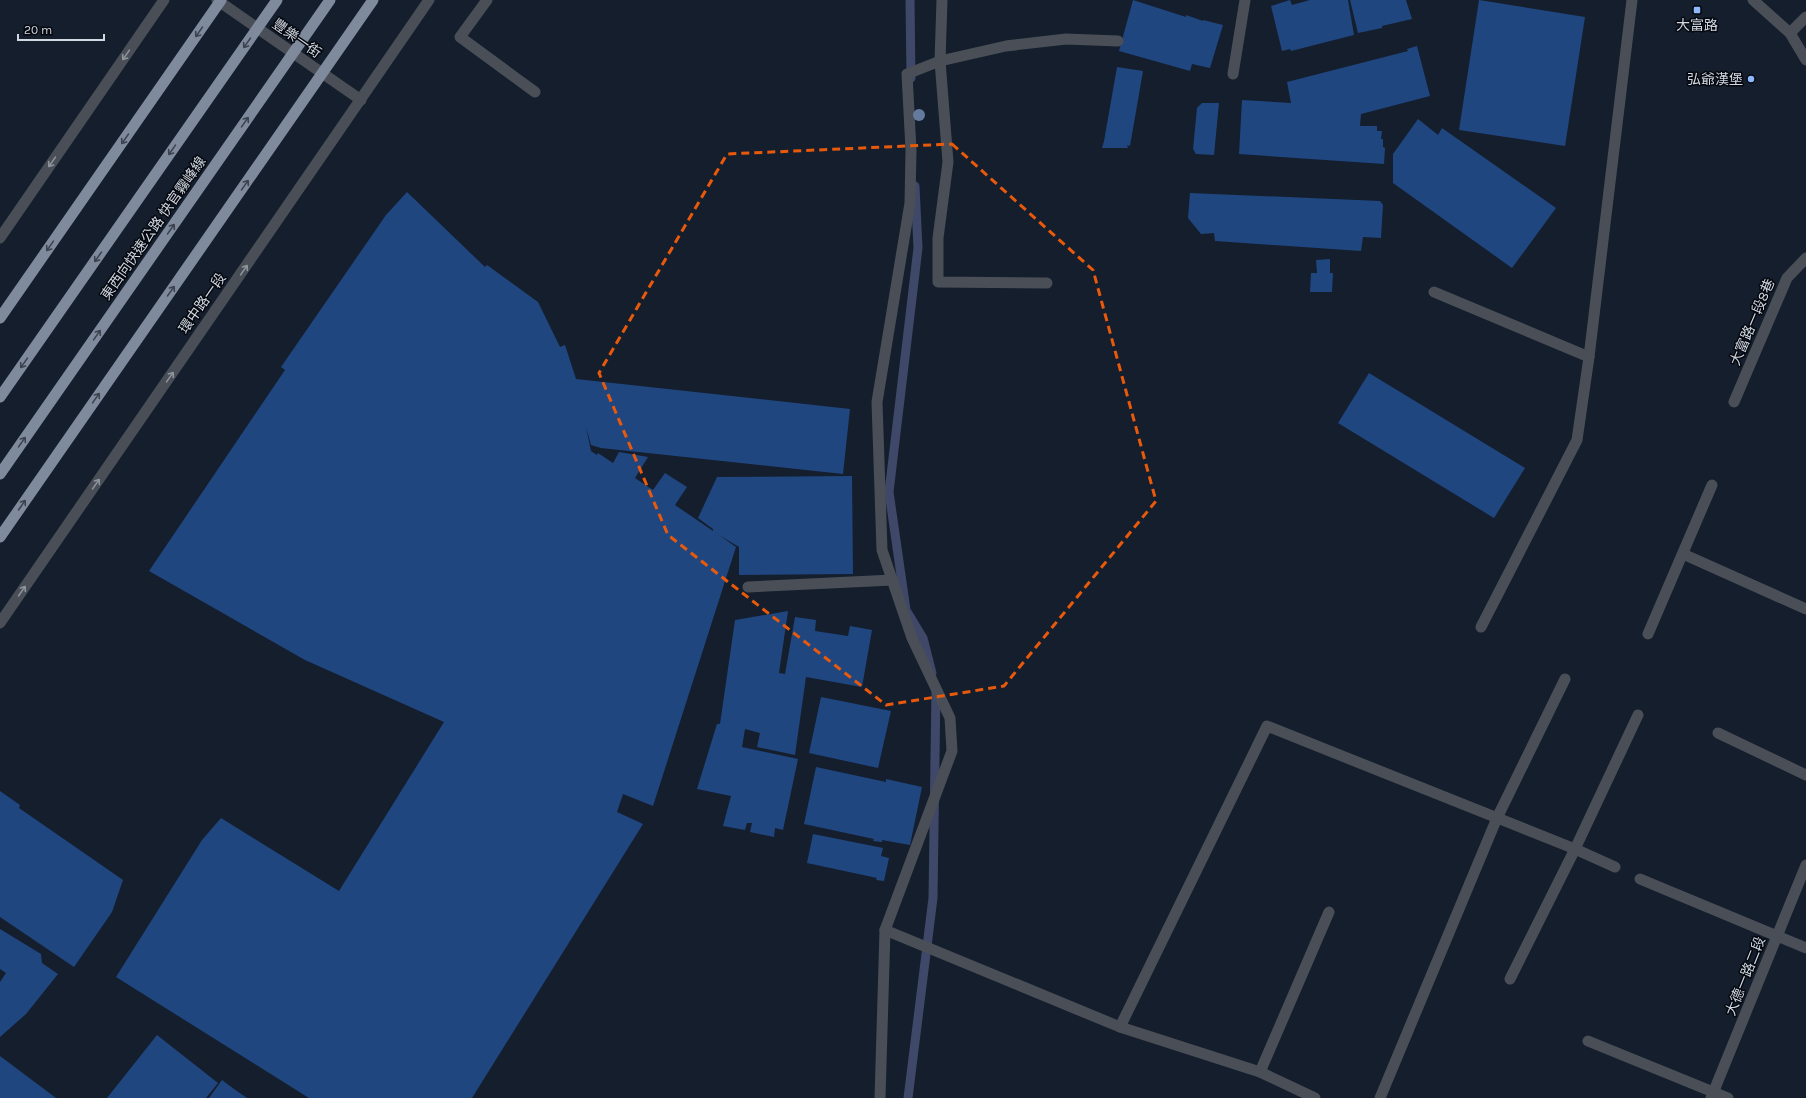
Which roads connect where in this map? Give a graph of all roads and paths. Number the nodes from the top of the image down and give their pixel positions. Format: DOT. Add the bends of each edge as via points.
graph roads {
  1 [pos="164,0"];
  2 [pos="217,0"];
  3 [pos="221,0"];
  4 [pos="277,0"];
  5 [pos="330,0"];
  6 [pos="373,0"];
  7 [pos="429,0"];
  8 [pos="487,0"];
  9 [pos="942,0"];
  10 [pos="1245,0"];
  11 [pos="1632,0"];
  12 [pos="1753,0"];
  13 [pos="1806,17"];
  14 [pos="1790,34"];
  15 [pos="1118,41"];
  16 [pos="1806,60"];
  17 [pos="940,61"];
  18 [pos="1233,74"];
  19 [pos="534,92"];
  20 [pos="361,100"];
  21 [pos="0,238"];
  22 [pos="1806,258"];
  23 [pos="1047,283"];
  24 [pos="1434,292"];
  25 [pos="0,318"];
  26 [pos="1589,357"];
  27 [pos="0,397"];
  28 [pos="1734,402"];
  29 [pos="0,474"];
  30 [pos="1712,485"];
  31 [pos="0,537"];
  32 [pos="1683,554"];
  33 [pos="893,580"];
  34 [pos="748,587"];
  35 [pos="1806,609"];
  36 [pos="0,623"];
  37 [pos="1481,627"];
  38 [pos="1648,634"];
  39 [pos="1565,679"];
  40 [pos="1638,715"];
  41 [pos="1718,733"];
  42 [pos="1806,775"];
  43 [pos="1497,818"];
  44 [pos="1575,849"];
  45 [pos="1806,865"];
  46 [pos="1615,867"];
  47 [pos="1640,879"];
  48 [pos="1329,912"];
  49 [pos="886,930"];
  50 [pos="1778,936"];
  51 [pos="1806,948"];
  52 [pos="1510,979"];
  53 [pos="1120,1027"];
  54 [pos="1588,1041"];
  55 [pos="1260,1072"];
  56 [pos="1712,1095"];
  57 [pos="880,1098"];
  58 [pos="1315,1098"];
  59 [pos="1380,1098"];
  60 [pos="1728,1098"];
  1 -- 21 [label="street, one-way"];
  2 -- 20 [label="street, 豐樂一街"];
  3 -- 25 [label="highway, one-way, bridge"];
  4 -- 27 [label="highway, 東西向快速公路 快官霧峰線, one-way, bridge"];
  29 -- 5 [label="highway, 東西向快速公路 快官霧峰線, one-way, bridge"];
  31 -- 6 [label="highway, one-way, bridge"];
  7 -- 20 [label="street, 環中路一段"];
  8 -- 19 [label="street" via="460,37"];
  9 -- 17 [label="street"];
  10 -- 18 [label="street"];
  11 -- 26 [label="street"];
  12 -- 14 [label="street"];
  13 -- 14 [label="street"];
  14 -- 16 [label="street"];
  15 -- 17 [label="street" via="1066,38 1006,46"];
  17 -- 23 [label="street" via="948,162 938,238 938,282"];
  17 -- 33 [label="street" via="907,74 911,150 910,203 877,402 882,550"];
  36 -- 20 [label="street, 環中路一段, one-way"];
  22 -- 28 [label="street, 大富路一段8巷" via="1787,278"];
  24 -- 26 [label="street"];
  26 -- 37 [label="street" via="1577,440"];
  30 -- 32 [label="street"];
  32 -- 35 [label="street"];
  32 -- 38 [label="street"];
  33 -- 34 [label="street"];
  33 -- 49 [label="street" via="912,638 950,718 952,751"];
  39 -- 43 [label="street"];
  40 -- 44 [label="street"];
  41 -- 42 [label="street"];
  43 -- 44 [label="street"];
  43 -- 53 [label="street" via="1267,726"];
  43 -- 59 [label="street"];
  44 -- 46 [label="street"];
  44 -- 52 [label="street"];
  45 -- 50 [label="street, 大德一路二段"];
  47 -- 50 [label="street"];
  48 -- 55 [label="street"];
  49 -- 53 [label="street"];
  49 -- 57 [label="street"];
  50 -- 51 [label="street"];
  50 -- 56 [label="street, 大德一路二段"];
  53 -- 55 [label="street"];
  54 -- 56 [label="street"];
  55 -- 58 [label="street"];
  56 -- 60 [label="street"];
}
